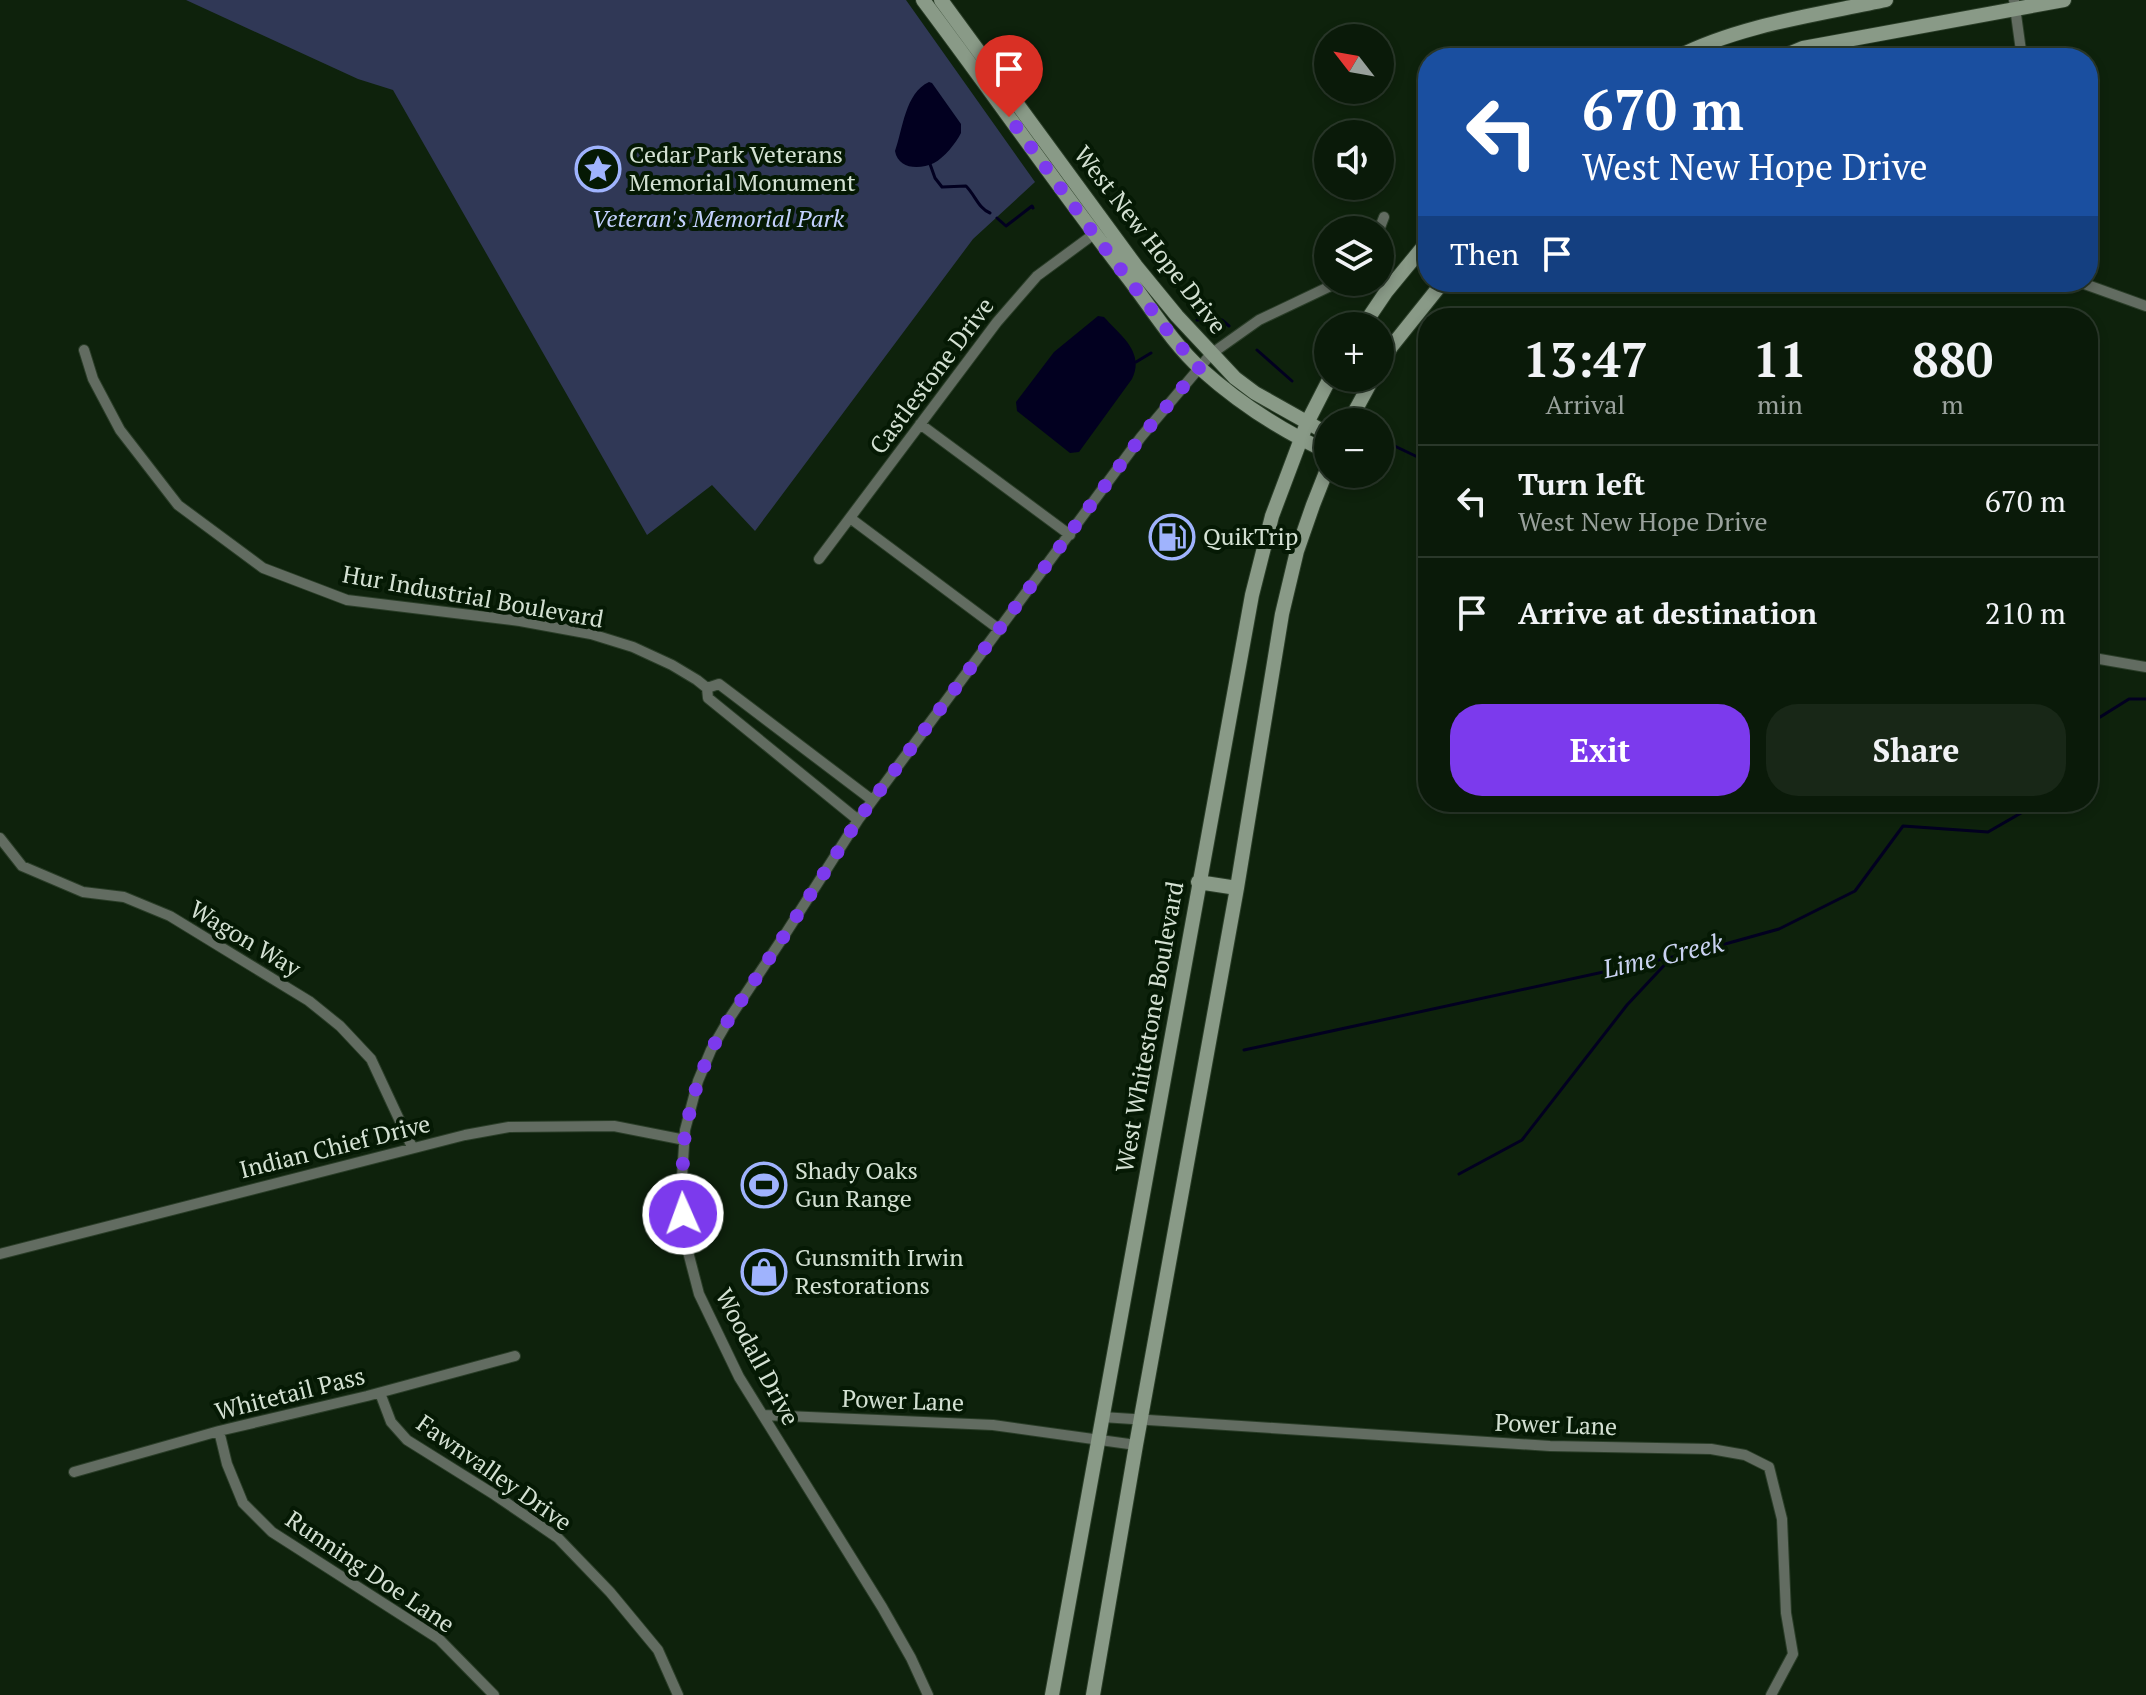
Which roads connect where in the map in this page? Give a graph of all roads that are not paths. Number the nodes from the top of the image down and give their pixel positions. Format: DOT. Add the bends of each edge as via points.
graph roads {
  1 [pos="923,0"];
  2 [pos="941,0"];
  3 [pos="1886,0"];
  4 [pos="2064,0"];
  5 [pos="2015,4"];
  6 [pos="1701,48"];
  7 [pos="1808,48"];
  8 [pos="2021,48"];
  9 [pos="1094,234"];
  10 [pos="1418,253"];
  11 [pos="2098,289"];
  12 [pos="1435,292"];
  13 [pos="1314,294"];
  14 [pos="2146,306"];
  15 [pos="1422,308"];
  16 [pos="1372,312"];
  17 [pos="1418,313"];
  18 [pos="1394,343"];
  19 [pos="84,350"];
  20 [pos="1211,354"];
  21 [pos="1199,368"];
  22 [pos="1323,392"];
  23 [pos="1307,423"];
  24 [pos="920,424"];
  25 [pos="1314,427"];
  26 [pos="1301,439"];
  27 [pos="1314,445"];
  28 [pos="1320,488"];
  29 [pos="850,518"];
  30 [pos="1070,535"];
  31 [pos="819,559"];
  32 [pos="1000,630"];
  33 [pos="2098,659"];
  34 [pos="2146,667"];
  35 [pos="707,688"];
  36 [pos="872,800"];
  37 [pos="858,820"];
  38 [pos="0,838"];
  39 [pos="1198,882"];
  40 [pos="1237,888"];
  41 [pos="685,1140"];
  42 [pos="412,1147"];
  43 [pos="0,1254"];
  44 [pos="515,1356"];
  45 [pos="380,1393"];
  46 [pos="763,1415"];
  47 [pos="1102,1417"];
  48 [pos="1140,1420"];
  49 [pos="219,1431"];
  50 [pos="1098,1438"];
  51 [pos="1136,1445"];
  52 [pos="74,1472"];
  53 [pos="494,1695"];
  54 [pos="678,1695"];
  55 [pos="928,1695"];
  56 [pos="1052,1695"];
  57 [pos="1093,1695"];
  58 [pos="1771,1695"];
  1 -- 9 [label="main road, West New Hope Drive"];
  2 -- 20 [label="main road, West New Hope Drive" via="1136,266"];
  3 -- 6 [label="main road" via="1789,20"];
  4 -- 5 [label="main road"];
  5 -- 7 [label="main road"];
  5 -- 8 [label="street"];
  9 -- 21 [label="main road, West New Hope Drive"];
  9 -- 24 [label="street, Castlestone Drive" via="1037,276"];
  10 -- 16 [label="main road"];
  11 -- 14 [label="street"];
  12 -- 15 [label="main road"];
  13 -- 20 [label="street, Woodall Drive" via="1259,320"];
  17 -- 18 [label="main road"];
  19 -- 35 [label="street, Hur Industrial Boulevard" via="120,430 178,505 263,568 347,600 591,634 646,653"];
  20 -- 21 [label="street, Woodall Drive"];
  20 -- 23 [label="main road, West New Hope Drive" via="1255,393"];
  21 -- 26 [label="main road, West New Hope Drive"];
  21 -- 30 [label="street, Woodall Drive"];
  22 -- 23 [label="main road, West Whitestone Boulevard"];
  23 -- 25 [label="main road, West New Hope Drive"];
  23 -- 26 [label="main road, West Whitestone Boulevard"];
  24 -- 29 [label="street, Castlestone Drive"];
  24 -- 30 [label="street"];
  26 -- 27 [label="main road, West New Hope Drive"];
  26 -- 39 [label="main road, West Whitestone Boulevard" via="1272,516 1252,595"];
  28 -- 40 [label="main road" via="1282,614"];
  29 -- 31 [label="street, Castlestone Drive"];
  29 -- 32 [label="street"];
  30 -- 32 [label="street, Woodall Drive"];
  32 -- 36 [label="street, Woodall Drive"];
  33 -- 34 [label="street"];
  35 -- 36 [label="street" via="719,684"];
  35 -- 37 [label="street, Hur Industrial Boulevard" via="708,698"];
  36 -- 37 [label="street, Woodall Drive"];
  37 -- 41 [label="street, Woodall Drive" via="711,1050"];
  38 -- 42 [label="street, Wagon Way" via="22,866 83,892 124,897 170,916 309,1001 371,1059"];
  39 -- 40 [label="main road"];
  39 -- 47 [label="main road, West Whitestone Boulevard"];
  40 -- 48 [label="main road"];
  41 -- 42 [label="street, Indian Chief Drive" via="614,1126 509,1127"];
  41 -- 46 [label="street, Woodall Drive" via="681,1193 699,1294"];
  42 -- 43 [label="street, Indian Chief Drive"];
  44 -- 45 [label="street, Whitetail Pass"];
  45 -- 49 [label="street, Whitetail Pass"];
  45 -- 54 [label="street, Fawnvalley Drive" via="391,1422 407,1440 558,1538 658,1650"];
  46 -- 50 [label="street, Power Lane" via="993,1425"];
  46 -- 55 [label="street, Woodall Drive" via="882,1607"];
  47 -- 48 [label="street, Power Lane"];
  47 -- 50 [label="main road, West Whitestone Boulevard"];
  48 -- 51 [label="main road"];
  48 -- 58 [label="street, Power Lane" via="1550,1446 1711,1449 1745,1455 1769,1467 1782,1519 1793,1654"];
  49 -- 52 [label="street, Whitetail Pass"];
  49 -- 53 [label="street, Running Doe Lane" via="243,1503 272,1532 439,1639"];
  50 -- 51 [label="street, Power Lane"];
  50 -- 56 [label="main road, West Whitestone Boulevard"];
  51 -- 57 [label="main road"];
}
